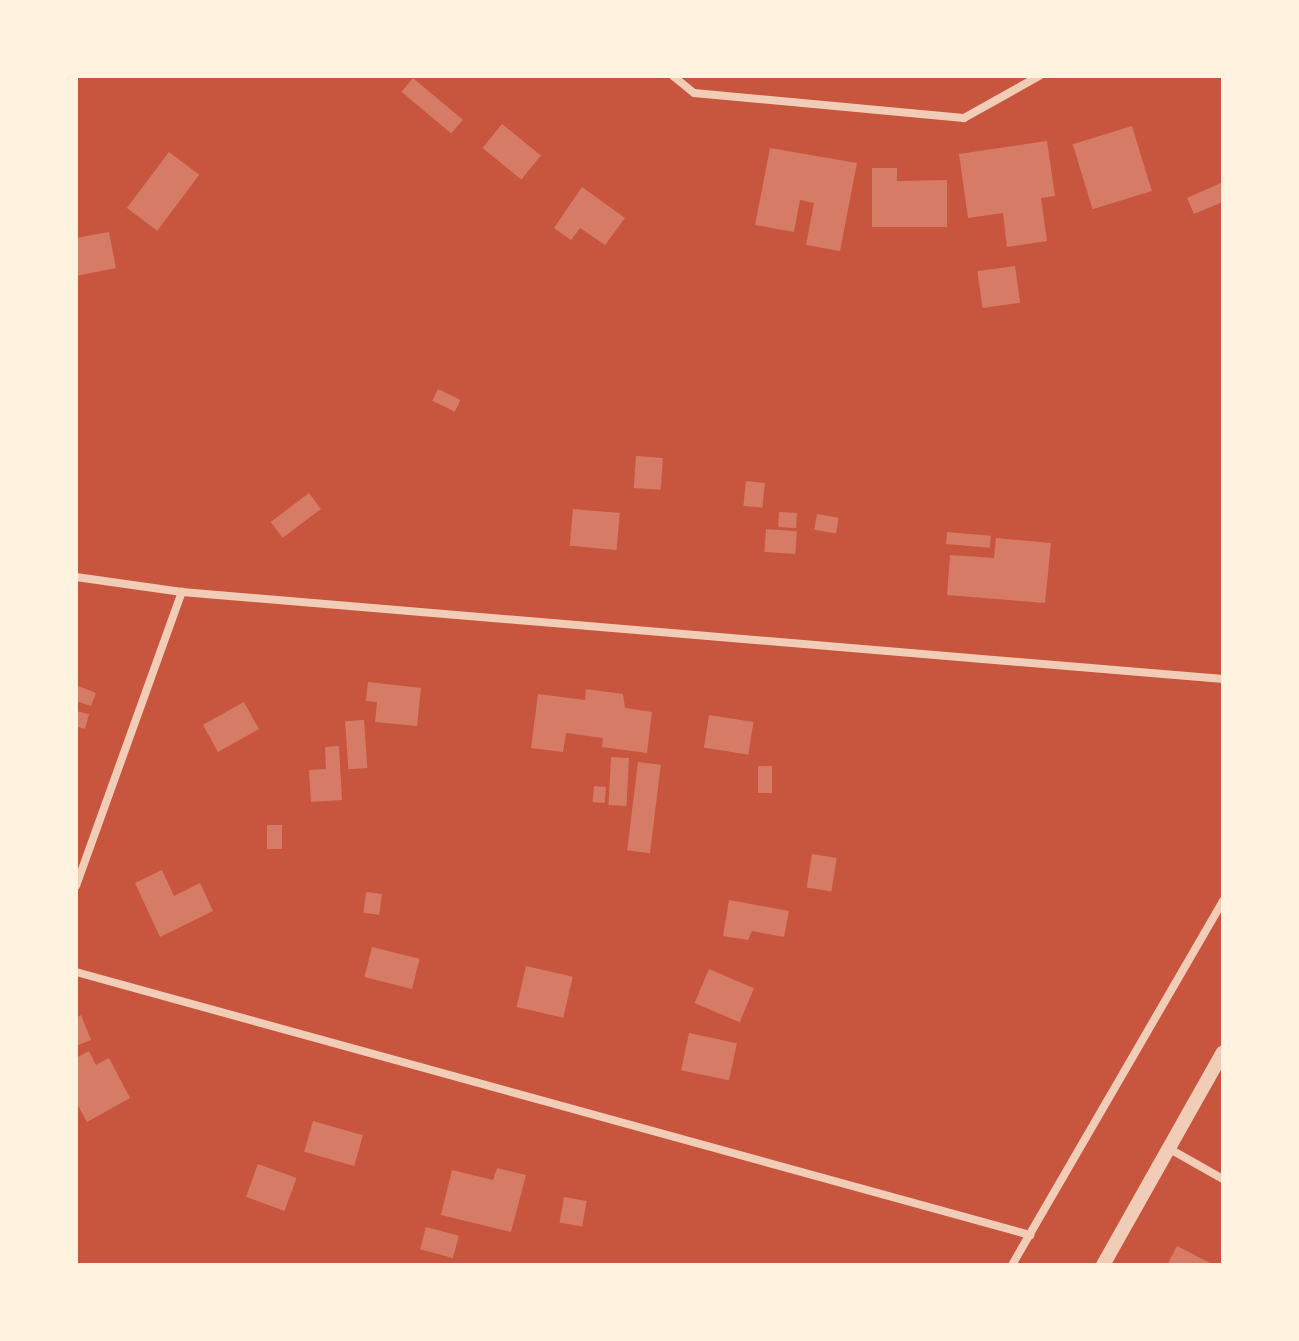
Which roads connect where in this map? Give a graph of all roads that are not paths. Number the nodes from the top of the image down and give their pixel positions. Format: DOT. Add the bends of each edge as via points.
graph roads {
  1 [pos="673,76"];
  2 [pos="1039,76"];
  3 [pos="76,577"];
  4 [pos="182,592"];
  5 [pos="1223,679"];
  6 [pos="76,886"];
  7 [pos="1223,901"];
  8 [pos="76,972"];
  9 [pos="1223,1052"];
  10 [pos="1168,1148"];
  11 [pos="1223,1179"];
  12 [pos="1030,1235"];
  13 [pos="1012,1265"];
  14 [pos="1103,1265"];
  1 -- 2 [label="street" via="694,93 964,118"];
  3 -- 4 [label="street"];
  4 -- 5 [label="street"];
  4 -- 6 [label="street"];
  7 -- 12 [label="street"];
  8 -- 12 [label="street"];
  9 -- 10 [label="street"];
  10 -- 11 [label="street"];
  10 -- 14 [label="street"];
  12 -- 13 [label="street"];
}
